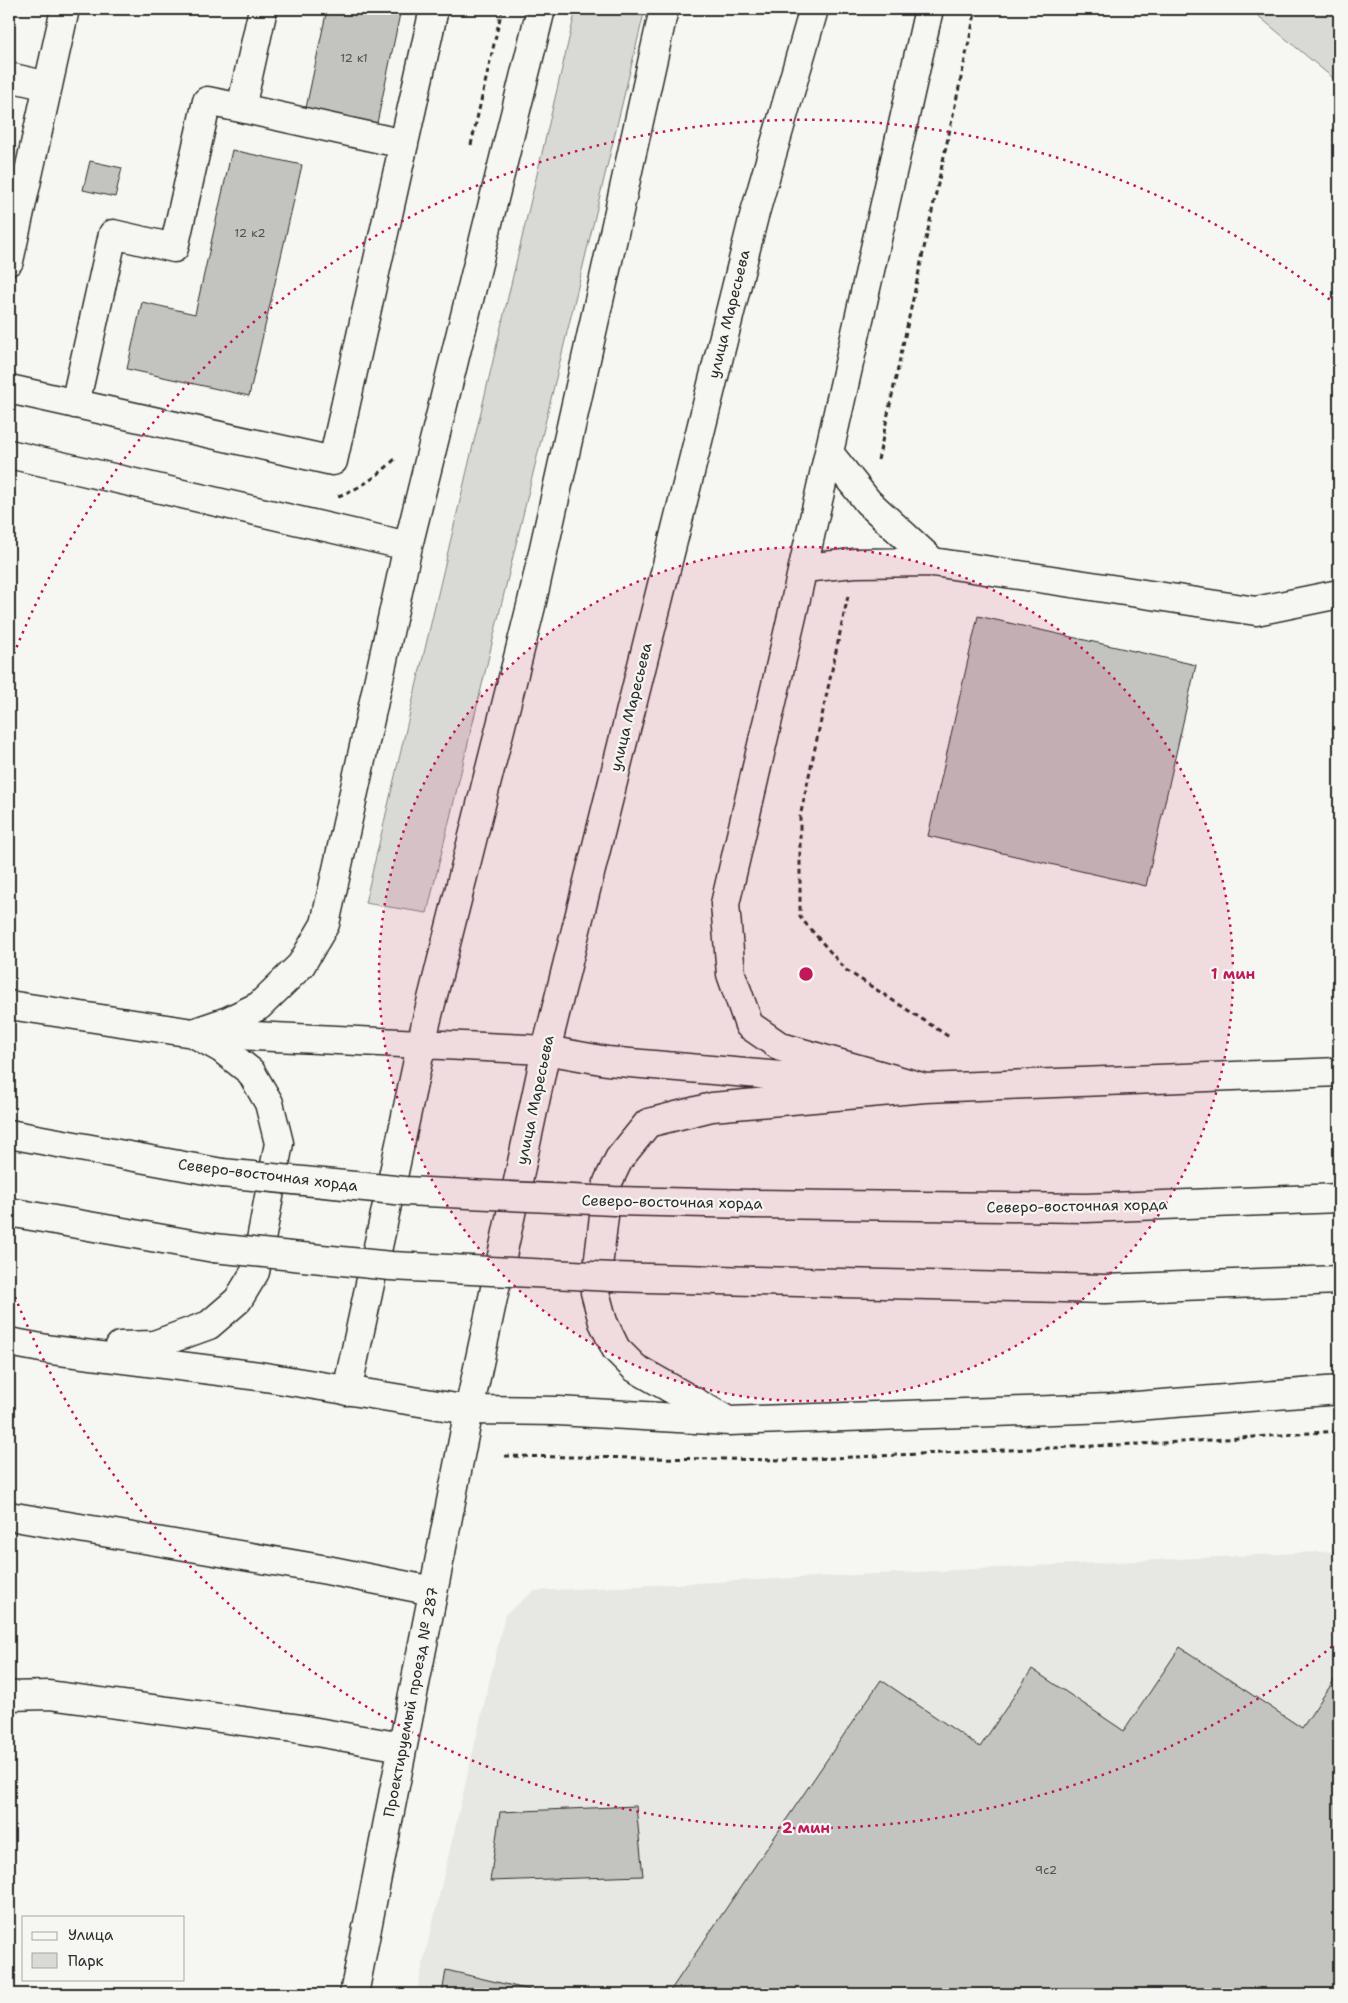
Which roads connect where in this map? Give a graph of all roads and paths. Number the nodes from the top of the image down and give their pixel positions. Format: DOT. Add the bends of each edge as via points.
graph roads {
  1 [pos="65,9"];
  2 [pos="263,9"];
  3 [pos="434,9"];
  4 [pos="541,9"];
  5 [pos="664,9"];
  6 [pos="814,9"];
  7 [pos="929,9"];
  8 [pos="976,9"];
  9 [pos="9,77"];
  10 [pos="48,86"];
  11 [pos="241,108"];
  12 [pos="404,144"];
  13 [pos="9,261"];
  14 [pos="9,389"];
  15 [pos="75,404"];
  16 [pos="829,453"];
  17 [pos="9,454"];
  18 [pos="868,502"];
  19 [pos="408,546"];
  20 [pos="933,562"];
  21 [pos="855,563"];
  22 [pos="803,568"];
  23 [pos="1339,594"];
  24 [pos="9,1005"];
  25 [pos="193,1033"];
  26 [pos="951,1038"];
  27 [pos="422,1044"];
  28 [pos="546,1050"];
  29 [pos="1339,1072"];
  30 [pos="924,1088"];
  31 [pos="9,1134"];
  32 [pos="1339,1198"];
  33 [pos="9,1212"];
  34 [pos="1339,1280"];
  35 [pos="9,1342"];
  36 [pos="52,1350"];
  37 [pos="1339,1390"];
  38 [pos="347,1391"];
  39 [pos="469,1410"];
  40 [pos="728,1421"];
  41 [pos="1339,1431"];
  42 [pos="505,1456"];
  43 [pos="9,1516"];
  44 [pos="433,1591"];
  45 [pos="9,1696"];
  46 [pos="402,1747"];
  47 [pos="354,1994"];
  1 -- 10 [label="main road"];
  2 -- 11 [label="main road"];
  3 -- 12 [label="main road"];
  4 -- 19 [label="main road"];
  5 -- 27 [label="main road" via="531,606"];
  6 -- 28 [label="main road, улица Маресьева" via="754,216"];
  7 -- 16 [label="main road"];
  8 -- 18 [label="path"];
  9 -- 10 [label="main road"];
  10 -- 13 [label="main road"];
  11 -- 12 [label="main road"];
  11 -- 15 [label="main road" via="207,100 174,248 113,234"];
  12 -- 15 [label="main road" via="333,461"];
  14 -- 15 [label="main road"];
  16 -- 18 [label="main road"];
  16 -- 22 [label="main road"];
  17 -- 19 [label="main road"];
  18 -- 20 [label="main road"];
  19 -- 25 [label="main road" via="325,924 301,965 259,1006"];
  20 -- 21 [label="main road"];
  20 -- 23 [label="main road" via="1256,611"];
  21 -- 22 [label="main road"];
  21 -- 26 [label="path" via="800,817 800,917 846,970"];
  22 -- 30 [label="main road" via="725,904 732,974 749,1025 781,1047"];
  24 -- 25 [label="main road"];
  25 -- 27 [label="main road"];
  25 -- 36 [label="main road" via="250,1072 269,1103 279,1143 255,1272 238,1300 209,1325 154,1345"];
  27 -- 28 [label="main road"];
  27 -- 38 [label="main road"];
  28 -- 30 [label="main road" via="607,1061"];
  28 -- 39 [label="main road, улица Маресьева"];
  29 -- 30 [label="main road"];
  30 -- 40 [label="main road" via="712,1107 648,1123 619,1159 608,1182 595,1292 603,1322 616,1349 635,1368"];
  31 -- 32 [label="main road, Северо-восточная хорда, bridge" via="222,1173 405,1191 614,1201 1086,1208"];
  33 -- 34 [label="main road, bridge" via="214,1248 391,1266 612,1277 1105,1289"];
  35 -- 36 [label="main road"];
  36 -- 38 [label="main road" via="259,1376"];
  37 -- 40 [label="main road" via="1111,1408"];
  38 -- 39 [label="main road"];
  39 -- 40 [label="main road" via="558,1411"];
  39 -- 44 [label="main road, Проектируемый проезд № 287"];
  41 -- 42 [label="path" via="1182,1442 788,1460"];
  43 -- 44 [label="main road" via="319,1568"];
  44 -- 46 [label="main road, Проектируемый проезд № 287"];
  45 -- 46 [label="main road" via="59,1696 294,1728"];
  46 -- 47 [label="main road, Проектируемый проезд № 287"];
}
